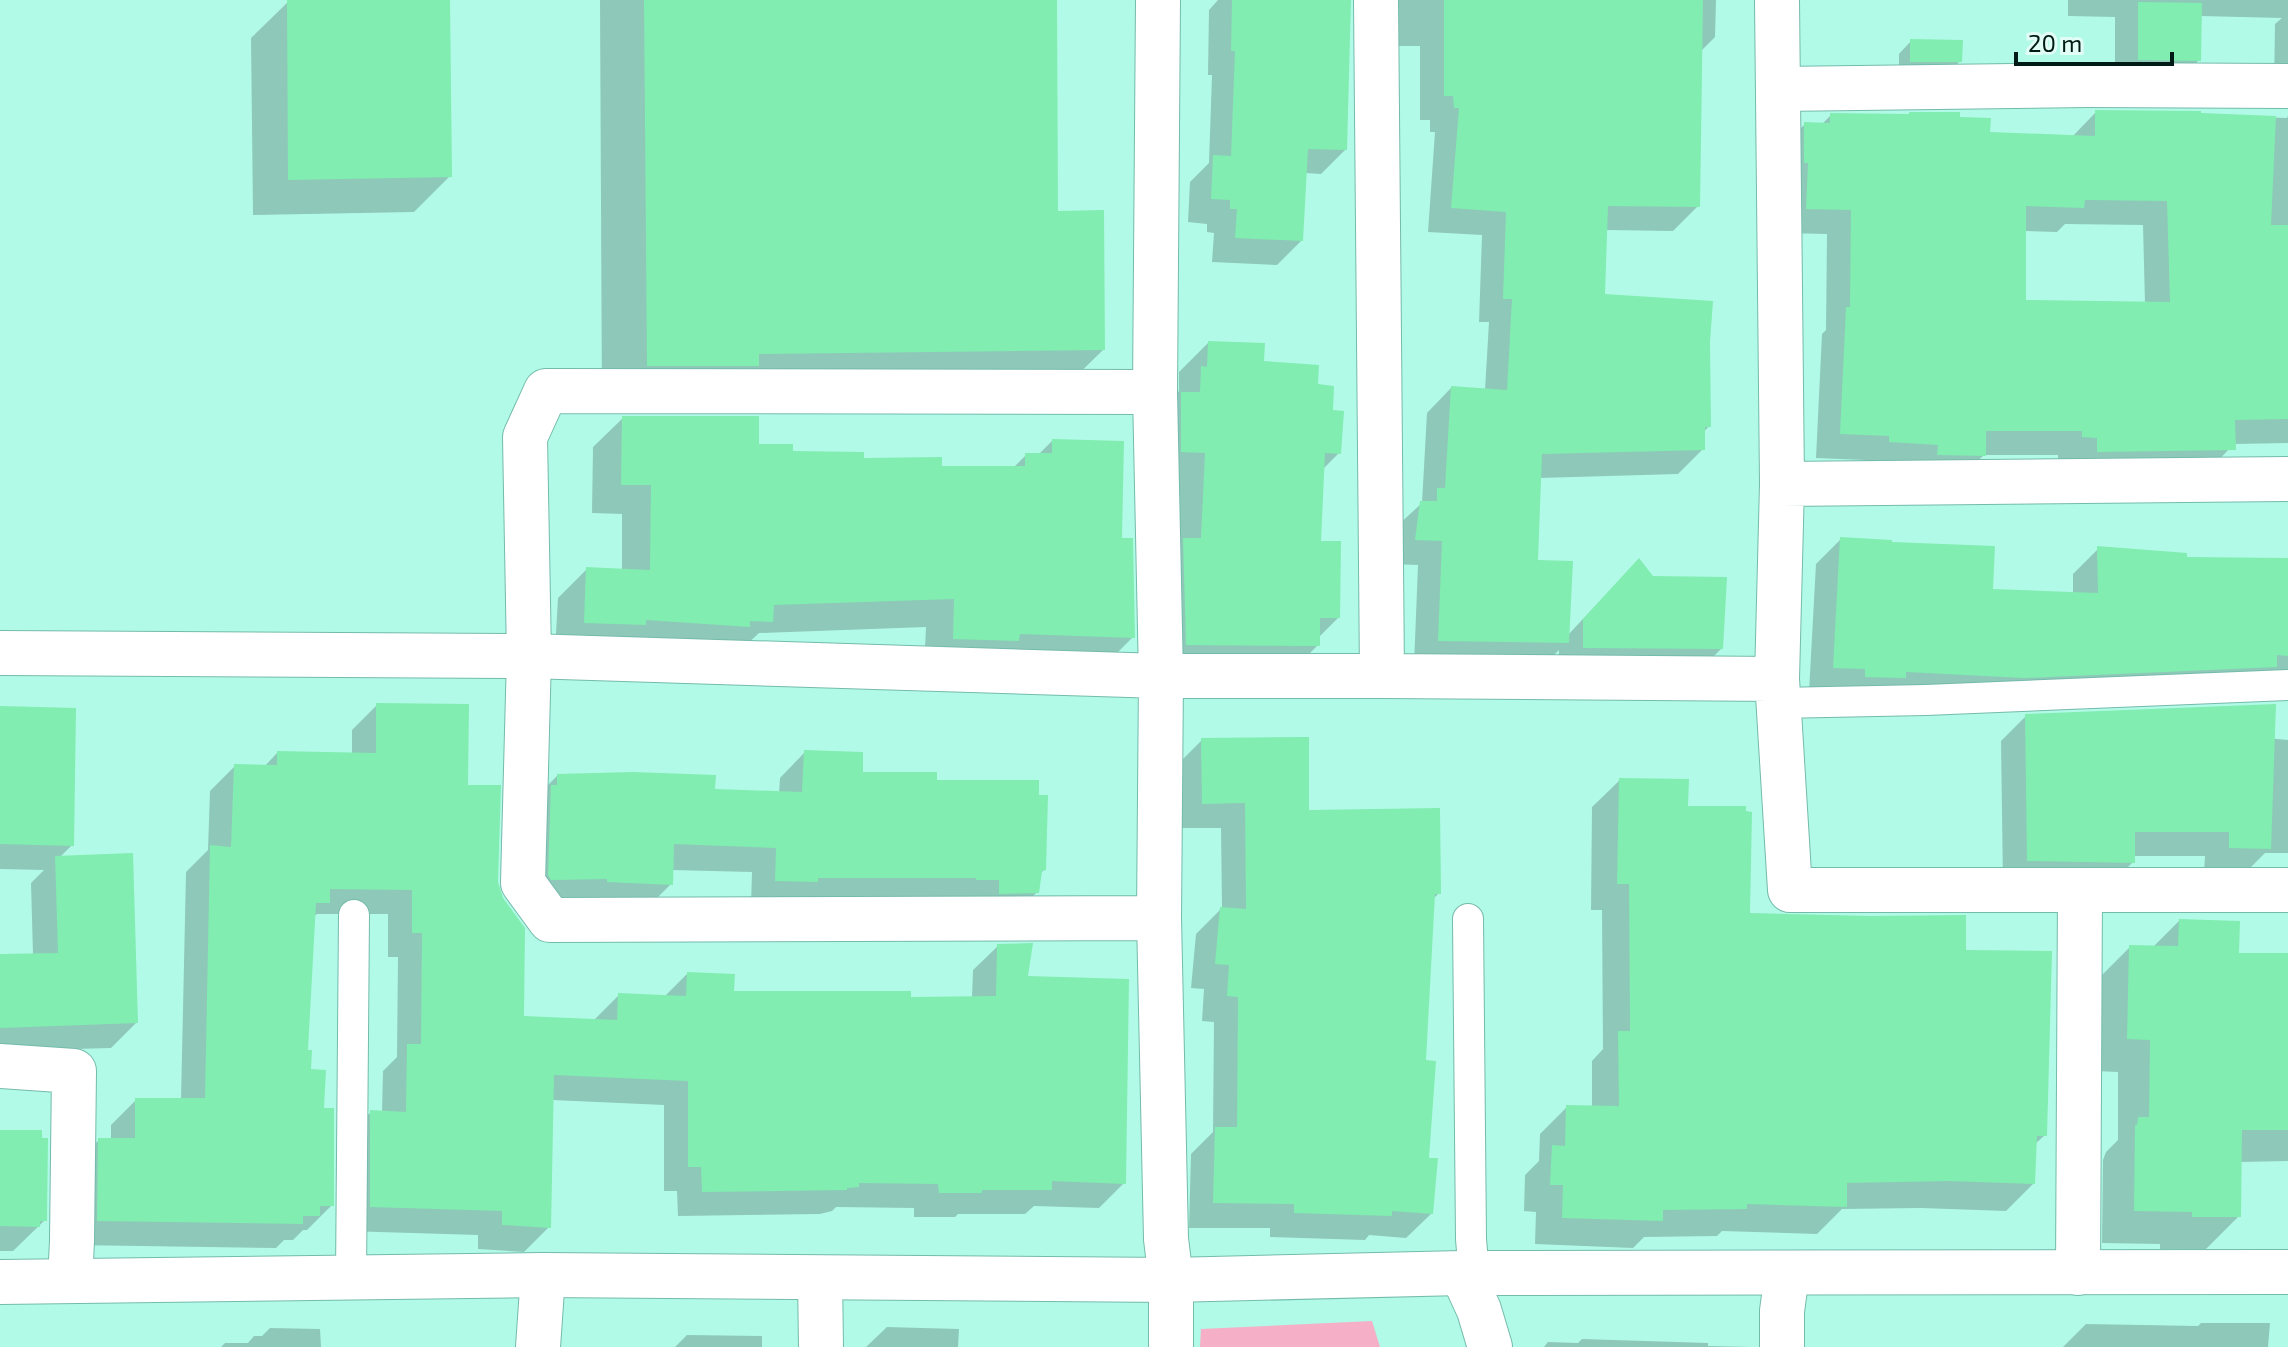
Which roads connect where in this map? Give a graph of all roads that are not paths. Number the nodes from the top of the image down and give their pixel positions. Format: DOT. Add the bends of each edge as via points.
graph roads {
  1 [pos="1158,0"];
  2 [pos="1376,0"];
  3 [pos="1777,0"];
  4 [pos="2288,86"];
  5 [pos="1779,89"];
  6 [pos="1155,392"];
  7 [pos="2288,479"];
  8 [pos="1782,484"];
  9 [pos="0,653"];
  10 [pos="529,656"];
  11 [pos="1161,676"];
  12 [pos="1382,676"];
  13 [pos="2288,685"];
  14 [pos="1778,691"];
  15 [pos="2288,890"];
  16 [pos="2080,891"];
  17 [pos="354,915"];
  18 [pos="1159,918"];
  19 [pos="1468,919"];
  20 [pos="0,1066"];
  21 [pos="2288,1272"];
  22 [pos="2078,1273"];
  23 [pos="1468,1274"];
  24 [pos="1787,1274"];
  25 [pos="543,1275"];
  26 [pos="351,1278"];
  27 [pos="820,1278"];
  28 [pos="1171,1280"];
  29 [pos="70,1281"];
  30 [pos="0,1282"];
  31 [pos="538,1347"];
  32 [pos="821,1347"];
  33 [pos="1171,1347"];
  34 [pos="1490,1347"];
  35 [pos="1782,1347"];
  1 -- 6 [label="street"];
  2 -- 12 [label="street"];
  3 -- 5 [label="street"];
  4 -- 5 [label="street"];
  5 -- 8 [label="street"];
  6 -- 10 [label="street" via="546,391 525,437"];
  6 -- 11 [label="street"];
  7 -- 8 [label="street"];
  8 -- 14 [label="street"];
  9 -- 10 [label="street"];
  10 -- 11 [label="street"];
  10 -- 18 [label="street" via="523,883 550,920"];
  11 -- 12 [label="street"];
  11 -- 18 [label="street"];
  12 -- 14 [label="street"];
  13 -- 14 [label="lane" via="1926,700"];
  14 -- 16 [label="street" via="1790,890"];
  15 -- 16 [label="street"];
  16 -- 22 [label="street"];
  17 -- 26 [label="lane"];
  18 -- 28 [label="street"];
  19 -- 23 [label="lane"];
  20 -- 29 [label="street" via="74,1071"];
  21 -- 22 [label="street"];
  22 -- 24 [label="street"];
  23 -- 24 [label="street"];
  23 -- 28 [label="street"];
  23 -- 34 [label="street"];
  24 -- 35 [label="street"];
  25 -- 26 [label="street"];
  25 -- 27 [label="street"];
  25 -- 31 [label="street"];
  26 -- 29 [label="street"];
  27 -- 28 [label="street"];
  27 -- 32 [label="street"];
  28 -- 33 [label="street"];
  29 -- 30 [label="street"];
}
